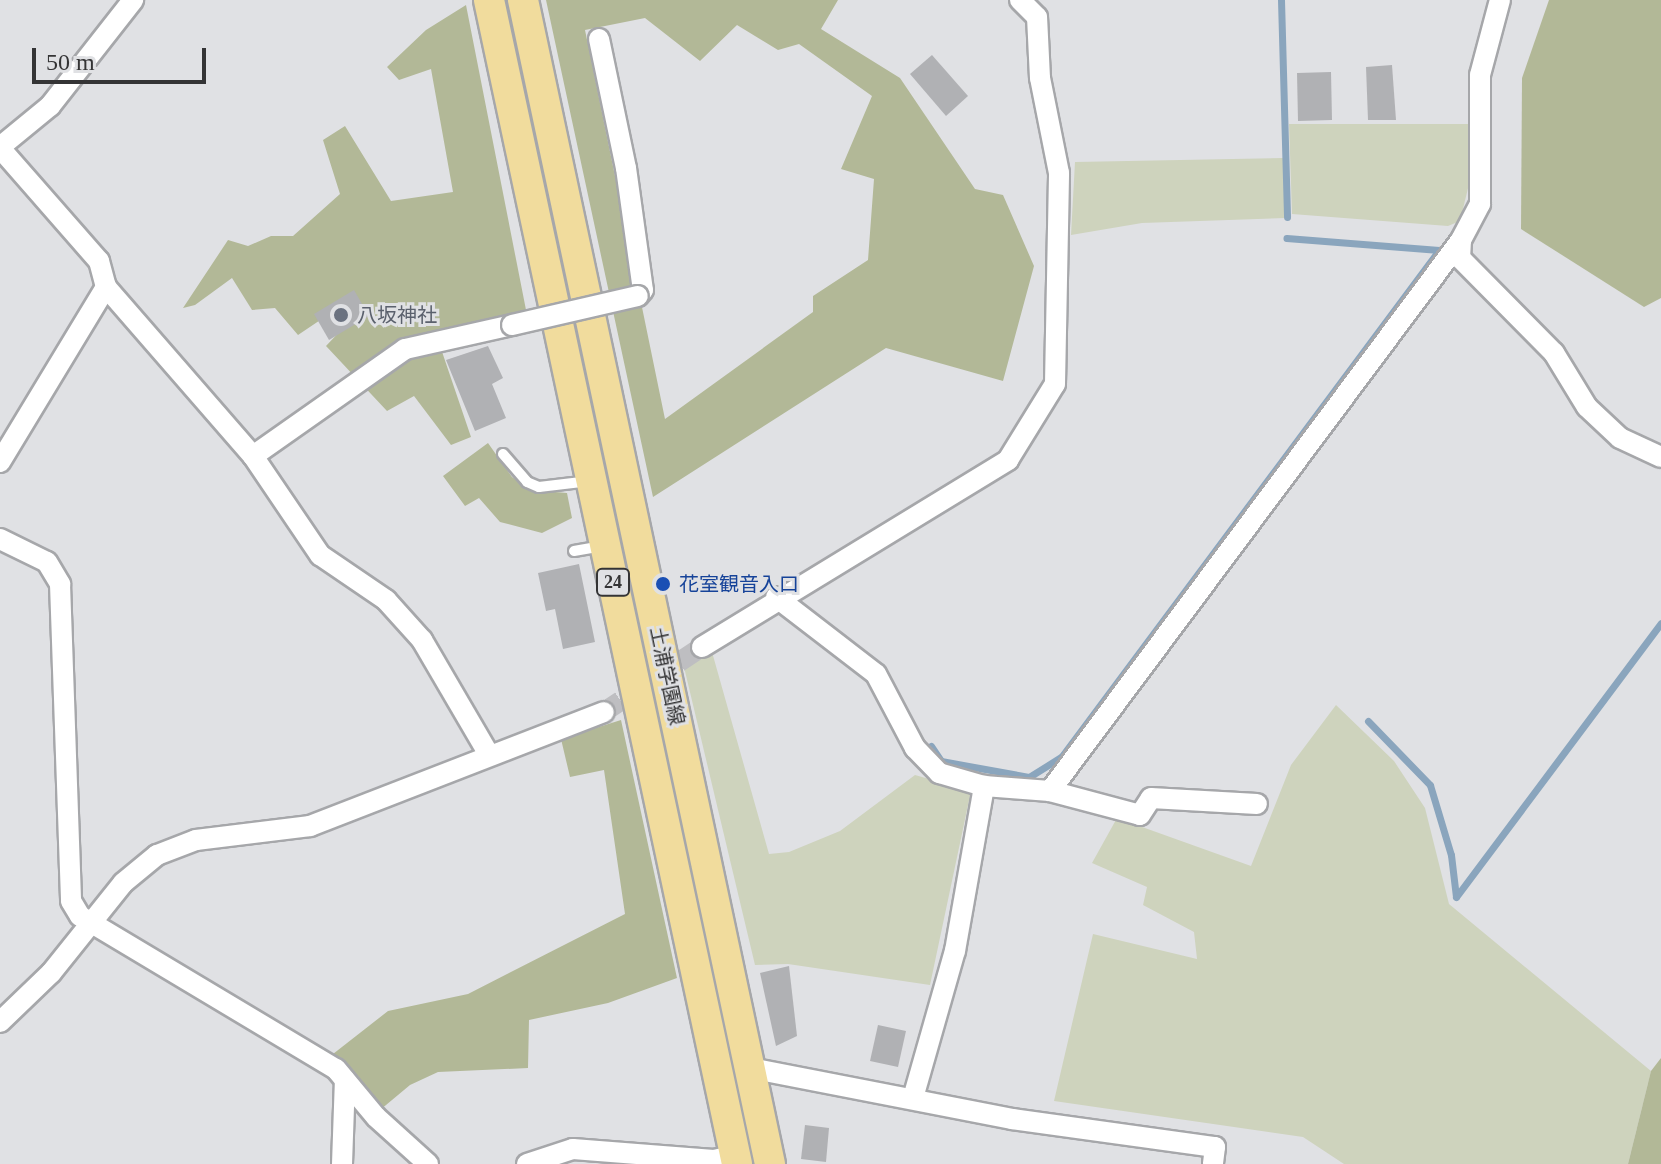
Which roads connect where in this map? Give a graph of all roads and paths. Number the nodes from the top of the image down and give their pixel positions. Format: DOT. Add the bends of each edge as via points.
graph roads {
  1 [pos="133,0"];
  2 [pos="489,0"];
  3 [pos="523,0"];
  4 [pos="1020,0"];
  5 [pos="1500,0"];
  6 [pos="599,39"];
  7 [pos="0,147"];
  8 [pos="1461,240"];
  9 [pos="106,287"];
  10 [pos="503,454"];
  11 [pos="253,456"];
  12 [pos="1661,457"];
  13 [pos="0,462"];
  14 [pos="592,480"];
  15 [pos="0,539"];
  16 [pos="637,539"];
  17 [pos="605,546"];
  18 [pos="574,551"];
  19 [pos="776,597"];
  20 [pos="702,647"];
  21 [pos="604,712"];
  22 [pos="488,753"];
  23 [pos="984,786"];
  24 [pos="1050,791"];
  25 [pos="1257,804"];
  26 [pos="90,923"];
  27 [pos="0,1022"];
  28 [pos="750,1068"];
  29 [pos="345,1080"];
  30 [pos="913,1098"];
  31 [pos="736,1160"];
  32 [pos="342,1164"];
  33 [pos="428,1164"];
  34 [pos="527,1164"];
  35 [pos="770,1164"];
  36 [pos="1213,1164"];
  1 -- 7 [label="street" via="50,106"];
  2 -- 14 [label="main road, 土浦学園線 / 24"];
  3 -- 16 [label="main road, 土浦学園線 / 24"];
  4 -- 19 [label="street" via="1037,17 1040,78 1059,173 1055,384 1008,460"];
  5 -- 8 [label="street" via="1480,75 1480,204"];
  6 -- 11 [label="street, bridge" via="626,168 643,290 638,296 405,349"];
  7 -- 9 [label="street" via="99,261"];
  8 -- 12 [label="street" via="1460,258 1554,353 1587,407 1620,438"];
  8 -- 24 [label="street"];
  9 -- 11 [label="street"];
  9 -- 13 [label="street"];
  10 -- 14 [label="lane" via="527,482 539,487"];
  11 -- 22 [label="street" via="320,555 386,600 422,640"];
  14 -- 17 [label="main road, 土浦学園線 / 24"];
  15 -- 26 [label="street" via="47,562 60,584 71,901"];
  16 -- 17 [label="street"];
  16 -- 28 [label="main road, 土浦学園線 / 24"];
  17 -- 18 [label="lane"];
  17 -- 31 [label="main road, 土浦学園線 / 24"];
  19 -- 20 [label="street"];
  19 -- 23 [label="street" via="876,674 915,748 939,773"];
  21 -- 22 [label="street"];
  22 -- 26 [label="street" via="310,826 196,840 157,855 123,883"];
  23 -- 24 [label="street"];
  23 -- 30 [label="street" via="955,951"];
  24 -- 25 [label="street" via="1140,815 1151,798"];
  26 -- 27 [label="street" via="51,973"];
  26 -- 29 [label="street" via="336,1069"];
  28 -- 30 [label="street"];
  28 -- 35 [label="main road, 土浦学園線 / 24"];
  29 -- 32 [label="street"];
  29 -- 33 [label="street"];
  30 -- 36 [label="street" via="1012,1119 1215,1147"];
  31 -- 34 [label="street" via="573,1149"];
}
